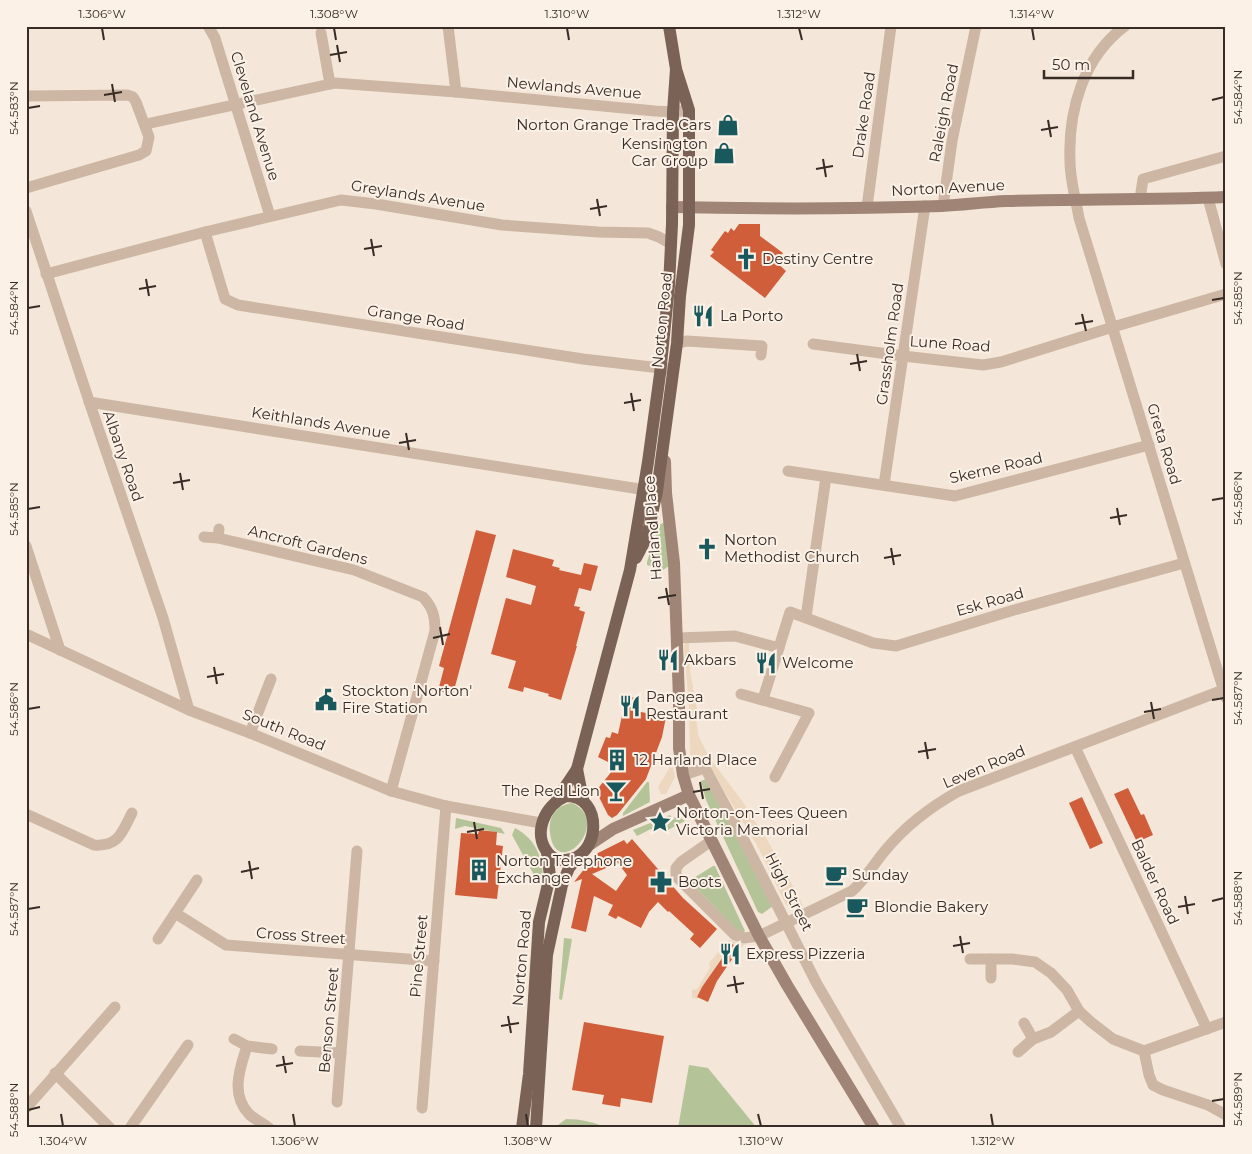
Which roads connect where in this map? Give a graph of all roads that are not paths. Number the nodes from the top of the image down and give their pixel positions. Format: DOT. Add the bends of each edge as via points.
graph roads {
  1 [pos="208,26"];
  2 [pos="448,26"];
  3 [pos="669,26"];
  4 [pos="891,26"];
  5 [pos="976,26"];
  6 [pos="1125,26"];
  7 [pos="321,33"];
  8 [pos="676,69"];
  9 [pos="330,84"];
  10 [pos="456,92"];
  11 [pos="26,96"];
  12 [pos="236,105"];
  13 [pos="689,110"];
  14 [pos="673,112"];
  15 [pos="146,124"];
  16 [pos="1226,156"];
  17 [pos="26,188"];
  18 [pos="1226,197"];
  19 [pos="1208,198"];
  20 [pos="1076,199"];
  21 [pos="1140,199"];
  22 [pos="925,206"];
  23 [pos="943,206"];
  24 [pos="672,207"];
  25 [pos="689,207"];
  26 [pos="867,207"];
  27 [pos="26,211"];
  28 [pos="270,216"];
  29 [pos="205,232"];
  30 [pos="671,244"];
  31 [pos="1226,264"];
  32 [pos="46,274"];
  33 [pos="1226,294"];
  34 [pos="1113,327"];
  35 [pos="677,343"];
  36 [pos="813,344"];
  37 [pos="761,355"];
  38 [pos="903,356"];
  39 [pos="667,369"];
  40 [pos="89,402"];
  41 [pos="1149,445"];
  42 [pos="788,471"];
  43 [pos="826,477"];
  44 [pos="884,486"];
  45 [pos="644,489"];
  46 [pos="661,492"];
  47 [pos="204,538"];
  48 [pos="26,546"];
  49 [pos="1184,563"];
  50 [pos="630,570"];
  51 [pos="806,617"];
  52 [pos="26,634"];
  53 [pos="676,638"];
  54 [pos="779,648"];
  55 [pos="60,650"];
  56 [pos="271,680"];
  57 [pos="1225,692"];
  58 [pos="741,694"];
  59 [pos="763,699"];
  60 [pos="189,710"];
  61 [pos="250,733"];
  62 [pos="1075,746"];
  63 [pos="577,768"];
  64 [pos="683,775"];
  65 [pos="775,778"];
  66 [pos="391,791"];
  67 [pos="689,795"];
  68 [pos="557,799"];
  69 [pos="583,800"];
  70 [pos="446,806"];
  71 [pos="26,814"];
  72 [pos="132,814"];
  73 [pos="594,820"];
  74 [pos="541,823"];
  75 [pos="613,829"];
  76 [pos="711,841"];
  77 [pos="589,845"];
  78 [pos="357,851"];
  79 [pos="547,852"];
  80 [pos="578,856"];
  81 [pos="197,880"];
  82 [pos="176,913"];
  83 [pos="787,922"];
  84 [pos="759,936"];
  85 [pos="158,939"];
  86 [pos="350,954"];
  87 [pos="970,959"];
  88 [pos="991,959"];
  89 [pos="434,961"];
  90 [pos="991,978"];
  91 [pos="115,1007"];
  92 [pos="1079,1011"];
  93 [pos="1226,1022"];
  94 [pos="1024,1024"];
  95 [pos="1207,1029"];
  96 [pos="234,1039"];
  97 [pos="1033,1040"];
  98 [pos="188,1045"];
  99 [pos="247,1046"];
  100 [pos="272,1049"];
  101 [pos="300,1051"];
  102 [pos="1144,1051"];
  103 [pos="1018,1052"];
  104 [pos="341,1053"];
  105 [pos="55,1073"];
  106 [pos="337,1102"];
  107 [pos="26,1108"];
  108 [pos="422,1108"];
  109 [pos="1224,1111"];
  110 [pos="110,1128"];
  111 [pos="130,1128"];
  112 [pos="269,1128"];
  113 [pos="522,1128"];
  114 [pos="536,1128"];
  115 [pos="874,1128"];
  116 [pos="901,1128"];
  1 -- 12 [label="street, Cleveland Avenue" via="215,38"];
  2 -- 10 [label="street"];
  3 -- 8 [label="main road, Norton Road"];
  4 -- 26 [label="street, Drake Road"];
  5 -- 23 [label="street, Raleigh Road" via="952,140"];
  6 -- 20 [label="street, Greta Road" via="1112,35 1088,69 1077,95 1070,162"];
  7 -- 9 [label="street"];
  8 -- 13 [label="main road, Norton Road"];
  8 -- 14 [label="main road, Norton Road"];
  9 -- 10 [label="street, Newlands Avenue"];
  9 -- 12 [label="street, Newlands Avenue"];
  10 -- 14 [label="street, Newlands Avenue"];
  11 -- 15 [label="street" via="127,94 133,97"];
  12 -- 15 [label="street, Newlands Avenue"];
  12 -- 28 [label="street, Cleveland Avenue"];
  13 -- 14 [label="street, Newlands Avenue"];
  13 -- 25 [label="main road, Norton Road"];
  14 -- 24 [label="main road, Norton Road"];
  15 -- 17 [label="street" via="149,137 146,151 139,155"];
  16 -- 21 [label="street" via="1143,180"];
  18 -- 19 [label="main road, Norton Avenue"];
  19 -- 21 [label="main road, Norton Avenue"];
  19 -- 31 [label="street"];
  20 -- 21 [label="main road, Norton Avenue"];
  20 -- 23 [label="main road, Norton Avenue"];
  20 -- 34 [label="street, Greta Road"];
  22 -- 23 [label="main road, Norton Avenue"];
  22 -- 26 [label="main road, Norton Avenue"];
  22 -- 38 [label="street, Grassholm Road"];
  24 -- 25 [label="main road, Norton Avenue"];
  24 -- 30 [label="main road, Norton Road"];
  25 -- 26 [label="main road, Norton Avenue"];
  25 -- 35 [label="main road, Norton Road"];
  27 -- 32 [label="street, Albany Road"];
  28 -- 29 [label="street, Greylands Avenue"];
  28 -- 30 [label="street, Greylands Avenue" via="341,200 502,225 648,233"];
  29 -- 32 [label="street, Greylands Avenue"];
  29 -- 39 [label="street, Grange Road" via="225,299 238,306"];
  30 -- 39 [label="main road, Norton Road"];
  32 -- 40 [label="street, Albany Road"];
  33 -- 34 [label="street, Lune Road"];
  34 -- 38 [label="street, Lune Road" via="983,365"];
  34 -- 41 [label="street, Greta Road"];
  35 -- 37 [label="street" via="762,346"];
  35 -- 39 [label="main road, Norton Road"];
  36 -- 38 [label="street, Lune Road"];
  38 -- 44 [label="street, Grassholm Road"];
  39 -- 45 [label="main road, Norton Road"];
  39 -- 46 [label="main road, Norton Road"];
  40 -- 45 [label="street, Keithlands Avenue"];
  40 -- 60 [label="street, Albany Road" via="163,618"];
  41 -- 44 [label="street, Skerne Road" via="954,496"];
  41 -- 49 [label="street, Greta Road"];
  42 -- 43 [label="street, Skerne Road"];
  43 -- 44 [label="street, Skerne Road"];
  43 -- 51 [label="street"];
  45 -- 46 [label="street, Keithlands Avenue"];
  45 -- 50 [label="main road, Norton Road"];
  46 -- 50 [label="main road, Norton Road" via="646,537"];
  46 -- 53 [label="main road, Harland Place" via="674,563"];
  47 -- 66 [label="street, Ancroft Gardens" via="219,534 354,570 423,597 431,607 435,631"];
  48 -- 55 [label="street"];
  49 -- 51 [label="street, Esk Road" via="896,646 873,643"];
  49 -- 57 [label="street, Greta Road"];
  50 -- 63 [label="main road, Norton Road"];
  51 -- 54 [label="street, Esk Road" via="790,612"];
  52 -- 55 [label="street, South Road"];
  53 -- 54 [label="street" via="735,636"];
  53 -- 64 [label="main road, Harland Place" via="679,748"];
  54 -- 59 [label="street"];
  55 -- 60 [label="street, South Road"];
  56 -- 61 [label="street"];
  57 -- 62 [label="street, Leven Road"];
  58 -- 59 [label="street"];
  59 -- 65 [label="street" via="809,713"];
  60 -- 61 [label="street, South Road"];
  61 -- 66 [label="street, South Road"];
  62 -- 83 [label="street, Leven Road" via="959,792 929,808 895,839 861,884"];
  62 -- 95 [label="street, Balder Road"];
  63 -- 68 [label="main road, Norton Road"];
  63 -- 69 [label="main road, Norton Road"];
  64 -- 67 [label="main road"];
  64 -- 83 [label="street, High Street" via="705,768"];
  66 -- 70 [label="street, South Road"];
  67 -- 75 [label="main road"];
  67 -- 76 [label="main road"];
  68 -- 69 [label="main road" via="574,796"];
  68 -- 74 [label="main road"];
  69 -- 73 [label="main road"];
  70 -- 74 [label="street, South Road"];
  70 -- 89 [label="street, Pine Street"];
  71 -- 72 [label="street" via="94,845 105,846 118,839"];
  73 -- 75 [label="main road"];
  73 -- 77 [label="main road"];
  74 -- 79 [label="main road"];
  75 -- 77 [label="main road"];
  76 -- 84 [label="main road"];
  76 -- 84 [label="street" via="681,862 676,868 676,876 735,934 744,938"];
  77 -- 80 [label="main road"];
  78 -- 86 [label="street, Benson Street"];
  79 -- 80 [label="main road" via="560,860"];
  79 -- 113 [label="main road, Norton Road" via="550,876 539,922 529,1074"];
  80 -- 114 [label="main road, Norton Road" via="562,885 547,955"];
  81 -- 82 [label="street"];
  82 -- 85 [label="street"];
  82 -- 86 [label="street, Cross Street" via="226,945"];
  83 -- 84 [label="street, Leven Road"];
  83 -- 116 [label="street, High Street" via="817,984"];
  84 -- 115 [label="main road"];
  86 -- 89 [label="street, Cross Street"];
  86 -- 104 [label="street, Benson Street"];
  87 -- 88 [label="street"];
  88 -- 90 [label="street"];
  88 -- 92 [label="street" via="1035,962 1067,990"];
  89 -- 108 [label="street, Pine Street"];
  91 -- 105 [label="street"];
  92 -- 97 [label="street" via="1051,1032"];
  92 -- 102 [label="street" via="1113,1039"];
  93 -- 95 [label="street"];
  94 -- 97 [label="street"];
  95 -- 102 [label="street"];
  96 -- 99 [label="street"];
  97 -- 103 [label="street"];
  98 -- 111 [label="street"];
  99 -- 100 [label="street"];
  99 -- 112 [label="street" via="238,1078 239,1094 250,1115"];
  101 -- 104 [label="street"];
  102 -- 109 [label="street" via="1153,1085"];
  104 -- 106 [label="street, Benson Street"];
  105 -- 107 [label="street"];
  105 -- 110 [label="street"];
}
